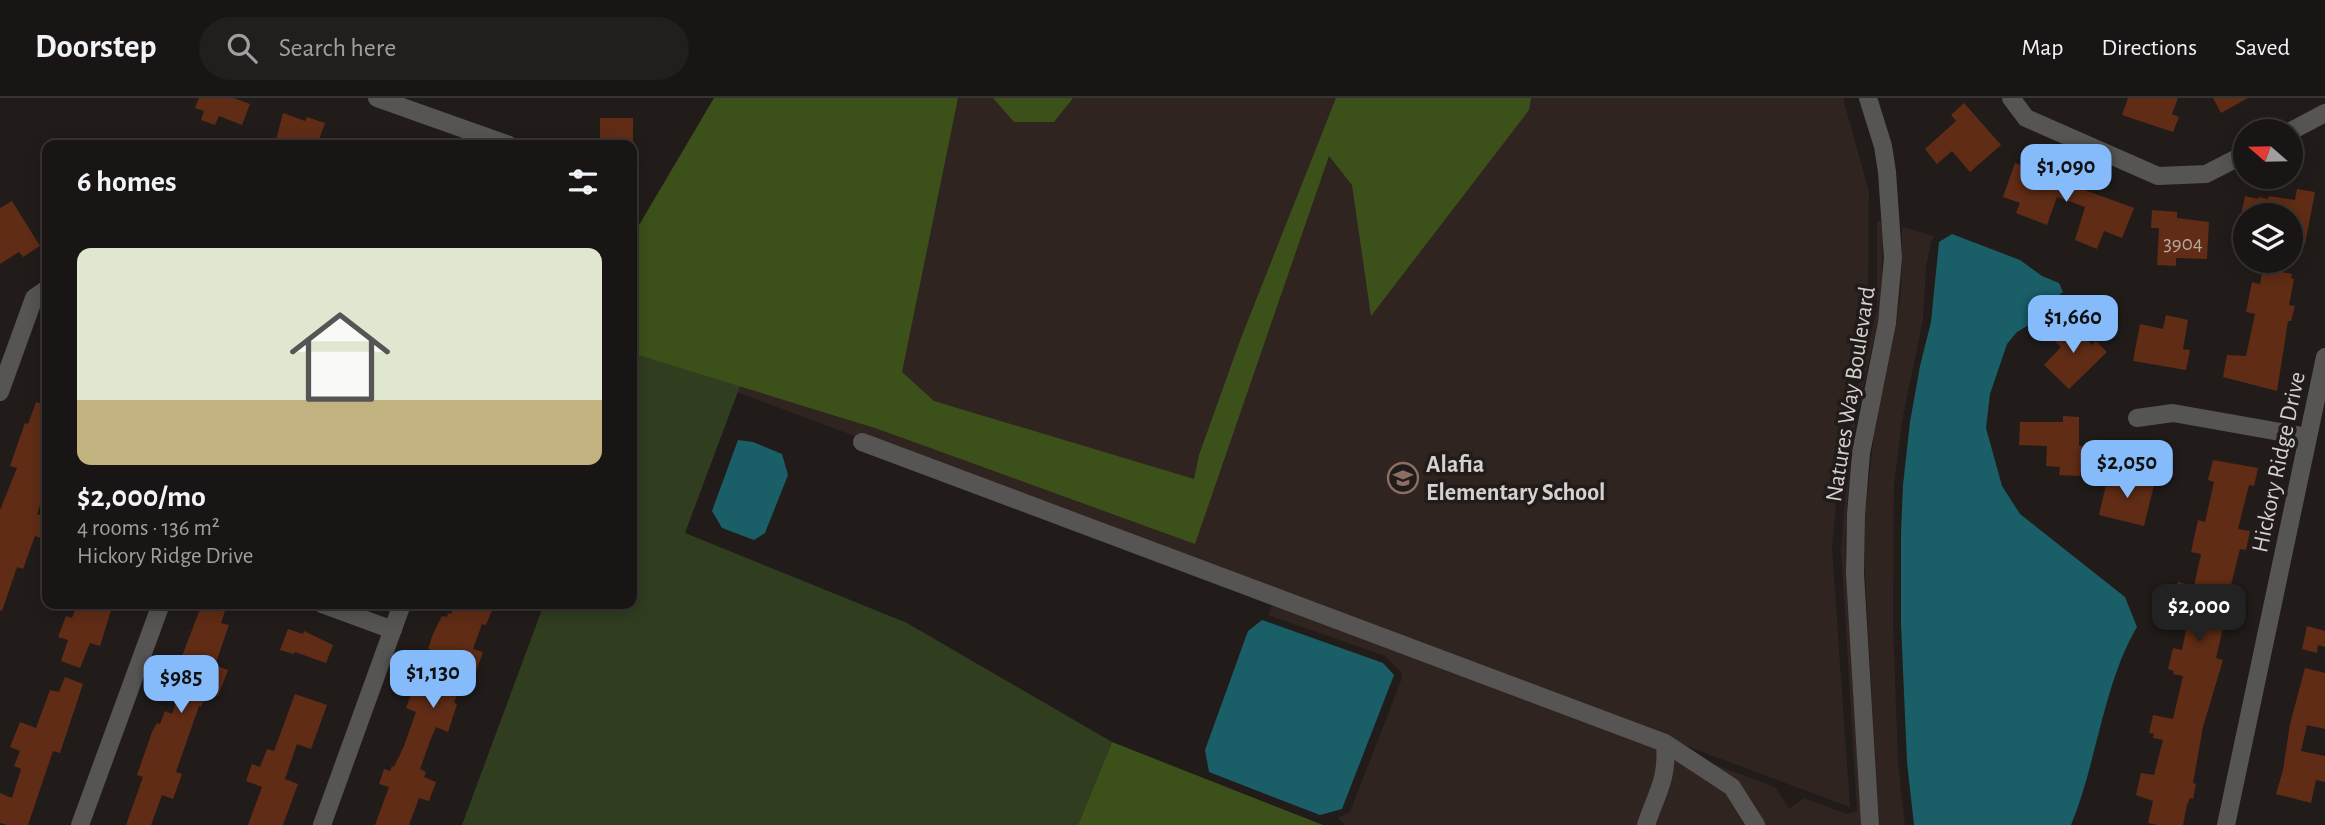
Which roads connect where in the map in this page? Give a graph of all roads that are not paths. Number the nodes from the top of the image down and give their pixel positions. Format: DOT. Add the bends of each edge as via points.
graph roads {
  1 [pos="377,98"];
  2 [pos="1868,98"];
  3 [pos="2011,98"];
  4 [pos="2323,119"];
  5 [pos="2303,126"];
  6 [pos="495,140"];
  7 [pos="2233,160"];
  8 [pos="42,292"];
  9 [pos="2325,356"];
  10 [pos="0,392"];
  11 [pos="2137,418"];
  12 [pos="2308,437"];
  13 [pos="862,442"];
  14 [pos="159,609"];
  15 [pos="336,609"];
  16 [pos="400,609"];
  17 [pos="393,630"];
  18 [pos="1665,743"];
  19 [pos="80,825"];
  20 [pos="322,825"];
  21 [pos="1646,825"];
  22 [pos="1756,825"];
  23 [pos="1870,825"];
  24 [pos="2226,825"];
  1 -- 6 [label="street"];
  2 -- 23 [label="street, Natures Way Boulevard" via="1887,172 1893,258 1887,323 1865,422 1856,515 1855,574"];
  3 -- 7 [label="street" via="2025,118 2158,176 2206,174"];
  4 -- 5 [label="street"];
  8 -- 10 [label="street" via="34,298"];
  9 -- 12 [label="street, Hickory Ridge Drive"];
  11 -- 12 [label="street" via="2173,413"];
  12 -- 24 [label="street, Hickory Ridge Drive"];
  13 -- 18 [label="street"];
  14 -- 19 [label="street"];
  15 -- 17 [label="street"];
  16 -- 17 [label="street"];
  17 -- 20 [label="street"];
  18 -- 21 [label="street" via="1664,778"];
  18 -- 22 [label="street" via="1732,787"];
}
